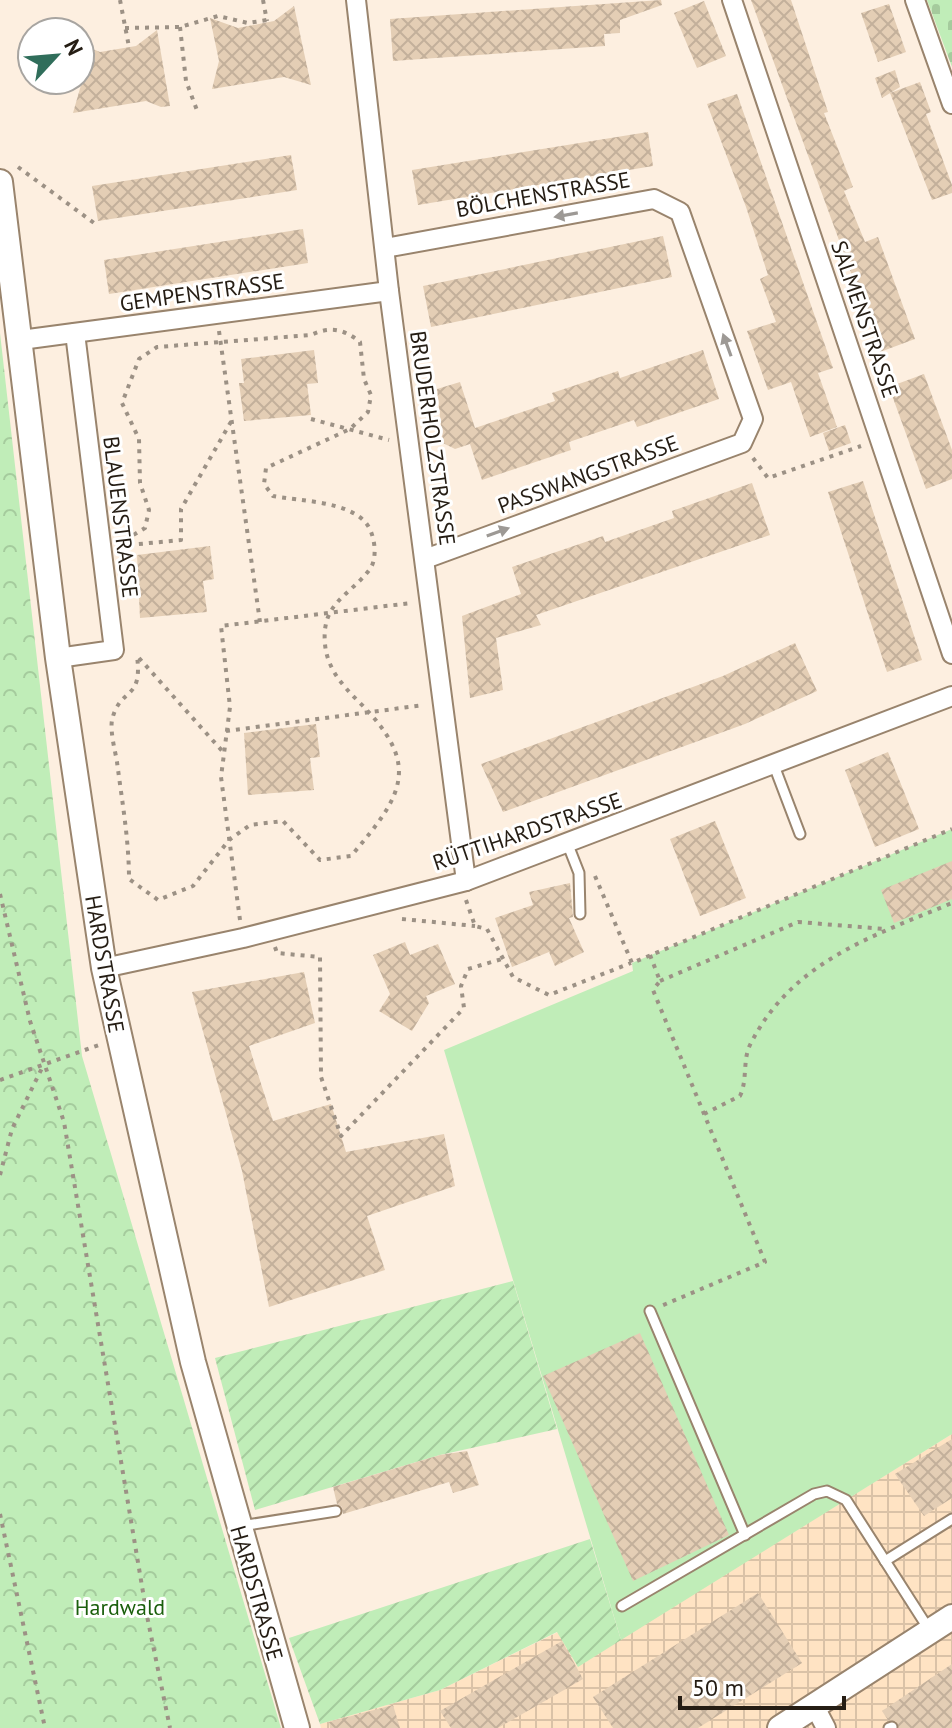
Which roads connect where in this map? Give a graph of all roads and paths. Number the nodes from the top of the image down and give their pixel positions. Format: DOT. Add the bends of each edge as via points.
graph roads {
  1 [pos="120,0"];
  2 [pos="263,0"];
  3 [pos="356,0"];
  4 [pos="732,0"];
  5 [pos="915,0"];
  6 [pos="180,27"];
  7 [pos="125,28"];
  8 [pos="129,47"];
  9 [pos="952,104"];
  10 [pos="198,113"];
  11 [pos="6,173"];
  12 [pos="94,223"];
  13 [pos="385,248"];
  14 [pos="389,291"];
  15 [pos="217,314"];
  16 [pos="75,333"];
  17 [pos="21,340"];
  18 [pos="221,340"];
  19 [pos="233,419"];
  20 [pos="311,419"];
  21 [pos="350,429"];
  22 [pos="880,439"];
  23 [pos="409,441"];
  24 [pos="742,443"];
  25 [pos="125,540"];
  26 [pos="101,547"];
  27 [pos="425,559"];
  28 [pos="429,601"];
  29 [pos="330,613"];
  30 [pos="260,622"];
  31 [pos="111,626"];
  32 [pos="952,654"];
  33 [pos="137,656"];
  34 [pos="58,658"];
  35 [pos="952,696"];
  36 [pos="442,703"];
  37 [pos="370,712"];
  38 [pos="225,731"];
  39 [pos="224,753"];
  40 [pos="773,763"];
  41 [pos="952,829"];
  42 [pos="800,834"];
  43 [pos="229,840"];
  44 [pos="575,843"];
  45 [pos="463,882"];
  46 [pos="0,894"];
  47 [pos="396,899"];
  48 [pos="952,903"];
  49 [pos="580,914"];
  50 [pos="475,926"];
  51 [pos="889,929"];
  52 [pos="272,931"];
  53 [pos="243,938"];
  54 [pos="650,955"];
  55 [pos="502,959"];
  56 [pos="632,963"];
  57 [pos="104,968"];
  58 [pos="660,981"];
  59 [pos="117,1039"];
  60 [pos="44,1064"];
  61 [pos="0,1080"];
  62 [pos="704,1114"];
  63 [pos="0,1175"];
  64 [pos="650,1311"];
  65 [pos="336,1511"];
  66 [pos="0,1514"];
  67 [pos="952,1519"];
  68 [pos="238,1527"];
  69 [pos="745,1535"];
  70 [pos="885,1561"];
  71 [pos="622,1606"];
  72 [pos="952,1617"];
  73 [pos="930,1631"];
  74 [pos="821,1717"];
  75 [pos="45,1728"];
  76 [pos="170,1728"];
  77 [pos="297,1728"];
  78 [pos="780,1728"];
  1 -- 7 [label="path"];
  2 -- 6 [label="path" via="267,22 218,16"];
  3 -- 13 [label="street, BRUDERHOLZSTRASSE"];
  4 -- 22 [label="street, SALMENSTRASSE"];
  5 -- 9 [label="street"];
  6 -- 7 [label="path"];
  6 -- 10 [label="path" via="186,81"];
  7 -- 8 [label="path"];
  11 -- 12 [label="path"];
  11 -- 17 [label="street, HARDSTRASSE"];
  13 -- 14 [label="street, BRUDERHOLZSTRASSE"];
  24 -- 13 [label="street, BÖLCHENSTRASSE, one-way" via="753,419 680,212 654,199"];
  14 -- 15 [label="street, GEMPENSTRASSE"];
  14 -- 23 [label="street, BRUDERHOLZSTRASSE"];
  15 -- 16 [label="street, GEMPENSTRASSE"];
  15 -- 18 [label="path"];
  16 -- 17 [label="street, GEMPENSTRASSE"];
  16 -- 26 [label="street, BLAUENSTRASSE"];
  17 -- 34 [label="street, HARDSTRASSE"];
  18 -- 19 [label="path"];
  18 -- 21 [label="path" via="311,335 323,329 349,333 360,342 371,395 368,412"];
  18 -- 25 [label="path" via="157,347 139,359 122,403 139,439 140,483 149,510 145,528"];
  19 -- 26 [label="path" via="181,509 181,540"];
  19 -- 30 [label="path"];
  20 -- 21 [label="path"];
  21 -- 23 [label="path"];
  21 -- 29 [label="path" via="266,468 264,484 273,496 344,510 366,523 375,546 371,568 341,594"];
  22 -- 24 [label="path" via="768,478"];
  22 -- 32 [label="street, SALMENSTRASSE"];
  23 -- 27 [label="street, BRUDERHOLZSTRASSE"];
  27 -- 24 [label="street, PASSWANGSTRASSE, one-way"];
  26 -- 31 [label="street, BLAUENSTRASSE"];
  27 -- 28 [label="street, BRUDERHOLZSTRASSE"];
  28 -- 29 [label="path"];
  28 -- 36 [label="street, BRUDERHOLZSTRASSE"];
  29 -- 30 [label="path"];
  29 -- 37 [label="path" via="325,647 338,680"];
  30 -- 38 [label="path" via="221,626 230,707"];
  31 -- 33 [label="path"];
  31 -- 34 [label="street, BLAUENSTRASSE" via="114,650"];
  33 -- 39 [label="path"];
  33 -- 43 [label="path" via="137,689 121,700 112,721 129,879 158,900 193,886"];
  34 -- 57 [label="street, HARDSTRASSE"];
  35 -- 40 [label="street, RÜTTIHARDSTRASSE"];
  36 -- 37 [label="path"];
  36 -- 45 [label="street, BRUDERHOLZSTRASSE"];
  37 -- 38 [label="path"];
  37 -- 43 [label="path" via="395,748 401,772 387,814 351,856 320,860 283,821 250,825"];
  38 -- 39 [label="path"];
  39 -- 43 [label="path" via="221,777"];
  40 -- 42 [label="lane"];
  40 -- 44 [label="street, RÜTTIHARDSTRASSE"];
  41 -- 54 [label="path"];
  43 -- 53 [label="path"];
  44 -- 45 [label="street, RÜTTIHARDSTRASSE"];
  44 -- 49 [label="lane"];
  44 -- 56 [label="path"];
  45 -- 47 [label="street, RÜTTIHARDSTRASSE"];
  45 -- 50 [label="path"];
  46 -- 60 [label="path"];
  47 -- 50 [label="path" via="400,919"];
  47 -- 52 [label="street, RÜTTIHARDSTRASSE"];
  48 -- 51 [label="path"];
  50 -- 55 [label="path" via="487,929"];
  51 -- 58 [label="path" via="798,922"];
  51 -- 62 [label="path" via="832,955 800,978 750,1045 740,1096"];
  52 -- 53 [label="street, RÜTTIHARDSTRASSE"];
  52 -- 55 [label="path" via="277,953 320,957 321,1077 341,1136 464,1008 461,986 468,969"];
  53 -- 57 [label="street, RÜTTIHARDSTRASSE"];
  54 -- 56 [label="path"];
  54 -- 58 [label="path"];
  55 -- 56 [label="path" via="513,977 549,995"];
  57 -- 59 [label="street, HARDSTRASSE"];
  58 -- 62 [label="path" via="653,990"];
  59 -- 60 [label="path"];
  59 -- 68 [label="street, HARDSTRASSE"];
  60 -- 61 [label="path"];
  60 -- 63 [label="path" via="12,1129"];
  60 -- 76 [label="path" via="64,1122"];
  62 -- 64 [label="path" via="765,1262"];
  64 -- 69 [label="lane"];
  65 -- 68 [label="lane"];
  66 -- 75 [label="path"];
  67 -- 70 [label="lane"];
  68 -- 77 [label="street, HARDSTRASSE"];
  69 -- 70 [label="lane" via="827,1491 846,1500"];
  69 -- 71 [label="lane"];
  70 -- 73 [label="lane"];
  72 -- 73 [label="street"];
  73 -- 74 [label="street"];
  74 -- 78 [label="street"];
}
